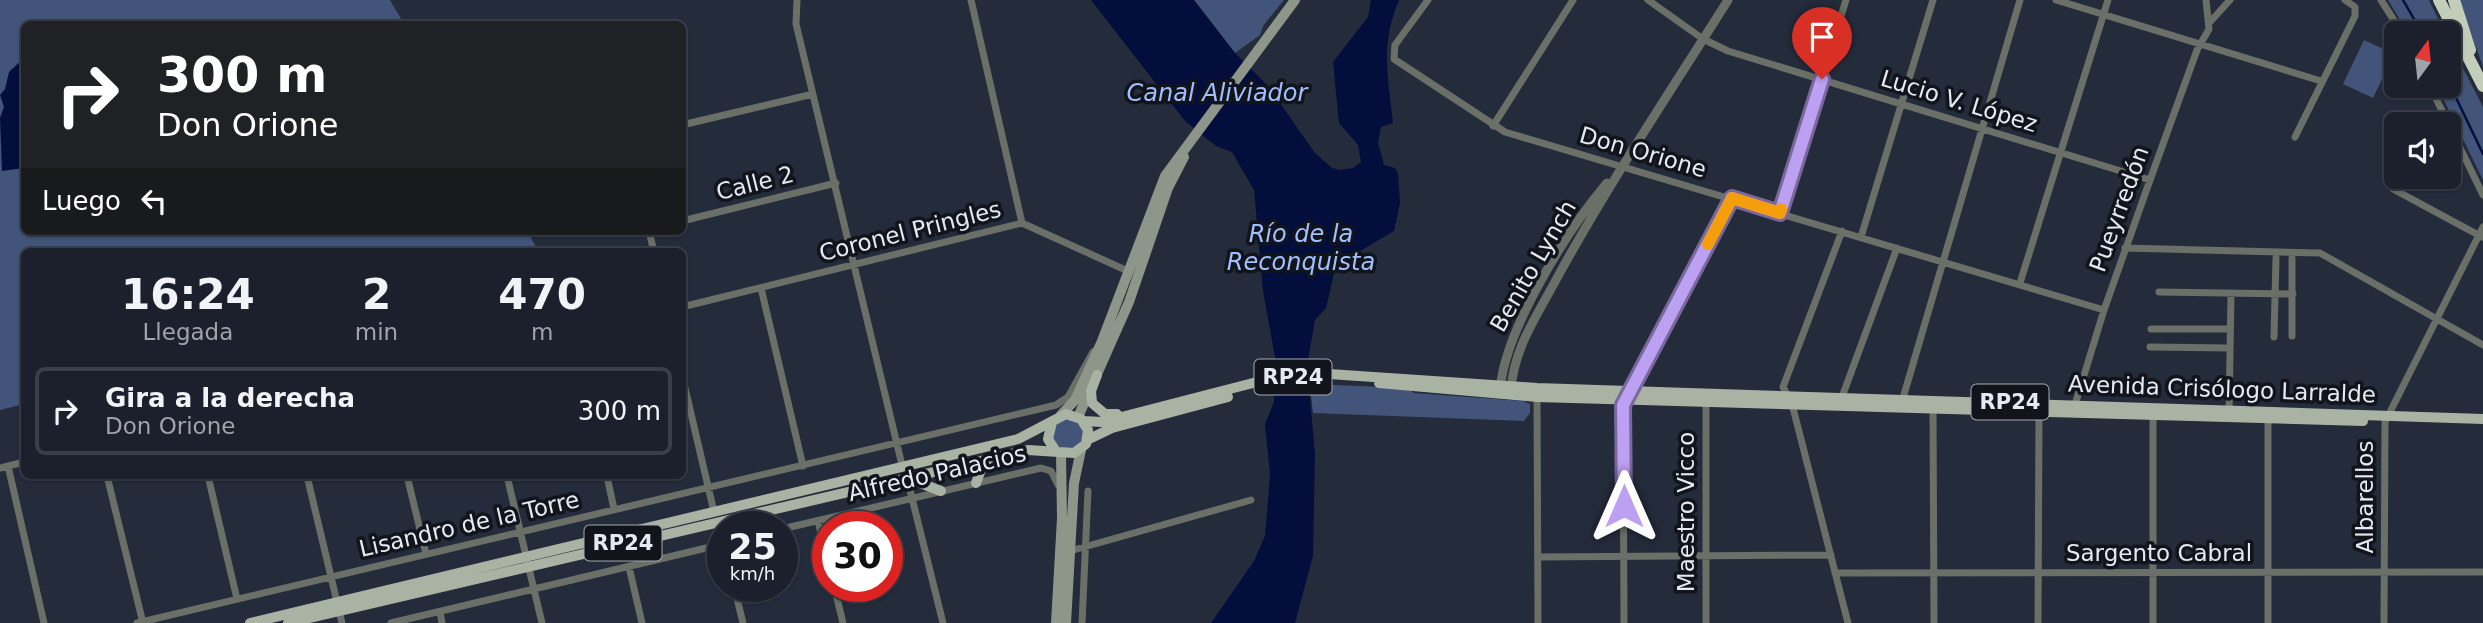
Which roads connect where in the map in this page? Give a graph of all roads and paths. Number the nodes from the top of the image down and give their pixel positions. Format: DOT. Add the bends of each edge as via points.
graph roads {
  1 [pos="797,0"];
  2 [pos="971,0"];
  3 [pos="1295,0"];
  4 [pos="1428,0"];
  5 [pos="1573,0"];
  6 [pos="1648,0"];
  7 [pos="1728,0"];
  8 [pos="1846,0"];
  9 [pos="1933,0"];
  10 [pos="2020,0"];
  11 [pos="2056,0"];
  12 [pos="2108,0"];
  13 [pos="2206,0"];
  14 [pos="2230,0"];
  15 [pos="2345,0"];
  16 [pos="2381,0"];
  17 [pos="2439,0"];
  18 [pos="2455,0"];
  19 [pos="2104,15"];
  20 [pos="2394,21"];
  21 [pos="2210,22"];
  22 [pos="1703,39"];
  23 [pos="2200,44"];
  24 [pos="2483,78"];
  25 [pos="1822,79"];
  26 [pos="2321,81"];
  27 [pos="2483,86"];
  28 [pos="813,94"];
  29 [pos="2436,98"];
  30 [pos="1903,104"];
  31 [pos="686,124"];
  32 [pos="1493,126"];
  33 [pos="1981,128"];
  34 [pos="2295,137"];
  35 [pos="2060,152"];
  36 [pos="1622,166"];
  37 [pos="2150,180"];
  38 [pos="836,183"];
  39 [pos="2393,189"];
  40 [pos="2483,195"];
  41 [pos="1732,198"];
  42 [pos="1780,213"];
  43 [pos="686,220"];
  44 [pos="1022,223"];
  45 [pos="2483,227"];
  46 [pos="1842,232"];
  47 [pos="2481,236"];
  48 [pos="1861,237"];
  49 [pos="1897,248"];
  50 [pos="2125,248"];
  51 [pos="2276,258"];
  52 [pos="2292,258"];
  53 [pos="1943,261"];
  54 [pos="856,265"];
  55 [pos="1134,273"];
  56 [pos="2020,283"];
  57 [pos="761,288"];
  58 [pos="2159,292"];
  59 [pos="2231,293"];
  60 [pos="2275,294"];
  61 [pos="2293,294"];
  62 [pos="686,306"];
  63 [pos="2104,310"];
  64 [pos="2436,319"];
  65 [pos="2151,329"];
  66 [pos="2230,329"];
  67 [pos="2292,336"];
  68 [pos="2274,337"];
  69 [pos="2483,345"];
  70 [pos="2150,347"];
  71 [pos="2230,348"];
  72 [pos="1097,374"];
  73 [pos="1505,391"];
  74 [pos="686,392"];
  75 [pos="1537,393"];
  76 [pos="1224,394"];
  77 [pos="1629,395"];
  78 [pos="1787,395"];
  79 [pos="1842,397"];
  80 [pos="1903,398"];
  81 [pos="1706,401"];
  82 [pos="1933,404"];
  83 [pos="2074,409"];
  84 [pos="2039,411"];
  85 [pos="2154,411"];
  86 [pos="2229,413"];
  87 [pos="1056,414"];
  88 [pos="1133,414"];
  89 [pos="2269,414"];
  90 [pos="2386,418"];
  91 [pos="1081,419"];
  92 [pos="2483,419"];
  93 [pos="2483,425"];
  94 [pos="1087,440"];
  95 [pos="897,442"];
  96 [pos="1081,450"];
  97 [pos="1058,452"];
  98 [pos="1001,455"];
  99 [pos="21,463"];
  100 [pos="803,466"];
  101 [pos="902,466"];
  102 [pos="4,467"];
  103 [pos="907,478"];
  104 [pos="108,479"];
  105 [pos="209,479"];
  106 [pos="308,479"];
  107 [pos="408,479"];
  108 [pos="508,479"];
  109 [pos="608,479"];
  110 [pos="976,483"];
  111 [pos="709,487"];
  112 [pos="941,491"];
  113 [pos="1088,491"];
  114 [pos="913,497"];
  115 [pos="1251,500"];
  116 [pos="614,509"];
  117 [pos="715,511"];
  118 [pos="735,511"];
  119 [pos="741,511"];
  120 [pos="858,511"];
  121 [pos="707,518"];
  122 [pos="1062,519"];
  123 [pos="520,532"];
  124 [pos="707,546"];
  125 [pos="1086,547"];
  126 [pos="1070,551"];
  127 [pos="426,554"];
  128 [pos="1831,555"];
  129 [pos="1624,556"];
  130 [pos="1706,556"];
  131 [pos="1538,557"];
  132 [pos="527,561"];
  133 [pos="629,567"];
  134 [pos="2038,572"];
  135 [pos="2153,572"];
  136 [pos="2268,572"];
  137 [pos="2384,572"];
  138 [pos="2483,572"];
  139 [pos="1835,573"];
  140 [pos="1934,573"];
  141 [pos="331,577"];
  142 [pos="534,589"];
  143 [pos="237,599"];
  144 [pos="738,602"];
  145 [pos="838,602"];
  146 [pos="337,607"];
  147 [pos="440,612"];
  148 [pos="44,623"];
  149 [pos="141,623"];
  150 [pos="250,623"];
  151 [pos="288,623"];
  152 [pos="342,623"];
  153 [pos="391,623"];
  154 [pos="442,623"];
  155 [pos="542,623"];
  156 [pos="642,623"];
  157 [pos="743,623"];
  158 [pos="843,623"];
  159 [pos="943,623"];
  160 [pos="1056,623"];
  161 [pos="1066,623"];
  162 [pos="1082,623"];
  163 [pos="1538,623"];
  164 [pos="1624,623"];
  165 [pos="1706,623"];
  166 [pos="1848,623"];
  167 [pos="1934,623"];
  168 [pos="2038,623"];
  169 [pos="2153,623"];
  170 [pos="2269,623"];
  171 [pos="2384,623"];
  1 -- 28 [label="street" via="796,24"];
  2 -- 44 [label="street"];
  3 -- 55 [label="main road" via="1192,141"];
  4 -- 32 [label="street, Don Orione" via="1393,54 1399,65"];
  5 -- 32 [label="street"];
  6 -- 22 [label="street, Lucio V. López"];
  7 -- 22 [label="street, Benito Lynch"];
  8 -- 25 [label="street"];
  9 -- 30 [label="street"];
  10 -- 33 [label="street"];
  11 -- 19 [label="street"];
  12 -- 19 [label="street"];
  13 -- 21 [label="street"];
  14 -- 21 [label="street, Pueyrredón"];
  15 -- 26 [label="street" via="2356,11"];
  16 -- 20 [label="street"];
  17 -- 27 [label="highway"];
  18 -- 24 [label="highway"];
  19 -- 23 [label="street"];
  19 -- 35 [label="street"];
  21 -- 23 [label="street, Pueyrredón"];
  22 -- 25 [label="street, Lucio V. López"];
  22 -- 36 [label="street, Benito Lynch"];
  23 -- 26 [label="street"];
  23 -- 37 [label="street, Pueyrredón"];
  25 -- 30 [label="street, Lucio V. López"];
  25 -- 42 [label="street"];
  26 -- 34 [label="street"];
  28 -- 31 [label="street"];
  28 -- 38 [label="street"];
  29 -- 40 [label="street"];
  30 -- 33 [label="street, Lucio V. López"];
  30 -- 48 [label="street"];
  32 -- 36 [label="street, Don Orione"];
  33 -- 35 [label="street, Lucio V. López"];
  33 -- 53 [label="street"];
  35 -- 37 [label="street, Lucio V. López"];
  35 -- 56 [label="street"];
  36 -- 41 [label="street, Don Orione"];
  36 -- 73 [label="street, Benito Lynch" via="1524,340"];
  37 -- 50 [label="street, Pueyrredón"];
  38 -- 43 [label="street, Calle 2"];
  38 -- 54 [label="street"];
  39 -- 47 [label="street"];
  41 -- 42 [label="street, Don Orione"];
  41 -- 77 [label="street"];
  42 -- 46 [label="street, Don Orione"];
  44 -- 54 [label="street, Coronel Pringles"];
  44 -- 55 [label="street, Coronel Pringles"];
  45 -- 47 [label="street, Albarellos"];
  46 -- 48 [label="street, Don Orione"];
  46 -- 78 [label="street"];
  47 -- 64 [label="street, Albarellos"];
  48 -- 49 [label="street, Don Orione"];
  49 -- 53 [label="street, Don Orione"];
  49 -- 79 [label="street"];
  50 -- 63 [label="street, Pueyrredón"];
  50 -- 64 [label="street" via="2320,253"];
  51 -- 60 [label="street"];
  52 -- 61 [label="street"];
  53 -- 56 [label="street, Don Orione"];
  53 -- 80 [label="street"];
  54 -- 57 [label="street, Coronel Pringles"];
  54 -- 95 [label="street"];
  55 -- 72 [label="main road"];
  55 -- 87 [label="main road" via="1075,400"];
  56 -- 63 [label="street, Don Orione"];
  57 -- 62 [label="street, Coronel Pringles"];
  57 -- 100 [label="street"];
  58 -- 59 [label="street"];
  59 -- 60 [label="street"];
  59 -- 66 [label="street"];
  60 -- 61 [label="street"];
  60 -- 68 [label="street"];
  61 -- 67 [label="street"];
  63 -- 83 [label="street, Pueyrredón"];
  64 -- 69 [label="street"];
  64 -- 90 [label="street, Albarellos"];
  65 -- 66 [label="street"];
  66 -- 71 [label="street"];
  70 -- 71 [label="street"];
  71 -- 86 [label="street"];
  72 -- 88 [label="main road" via="1091,396 1095,407 1109,415"];
  72 -- 91 [label="main road"];
  73 -- 75 [label="main road, Avenida Crisólogo Larralde / RP24"];
  73 -- 76 [label="main road, Avenida Crisólogo Larralde / RP24" via="1311,375"];
  74 -- 111 [label="street"];
  75 -- 77 [label="main road, Avenida Crisólogo Larralde / RP24"];
  75 -- 131 [label="street"];
  76 -- 88 [label="main road, Avenida Crisólogo Larralde / RP24"];
  76 -- 94 [label="main road, Avenida Crisólogo Larralde / RP24"];
  77 -- 78 [label="main road, Avenida Crisólogo Larralde / RP24"];
  77 -- 81 [label="main road, Avenida Crisólogo Larralde / RP24"];
  77 -- 129 [label="street" via="1623,405"];
  78 -- 79 [label="main road, Avenida Crisólogo Larralde / RP24"];
  78 -- 81 [label="main road, Avenida Crisólogo Larralde / RP24"];
  78 -- 82 [label="main road, Avenida Crisólogo Larralde / RP24"];
  78 -- 128 [label="street"];
  79 -- 80 [label="main road, Avenida Crisólogo Larralde / RP24"];
  80 -- 82 [label="main road, Avenida Crisólogo Larralde / RP24"];
  81 -- 130 [label="street, Maestro Vicco"];
  82 -- 83 [label="main road, Avenida Crisólogo Larralde / RP24"];
  82 -- 84 [label="main road, Avenida Crisólogo Larralde / RP24"];
  82 -- 140 [label="street"];
  83 -- 84 [label="main road, Avenida Crisólogo Larralde / RP24"];
  83 -- 85 [label="main road, Avenida Crisólogo Larralde / RP24"];
  84 -- 134 [label="street"];
  85 -- 86 [label="main road, Avenida Crisólogo Larralde / RP24"];
  85 -- 135 [label="street"];
  86 -- 89 [label="main road, Avenida Crisólogo Larralde / RP24"];
  87 -- 91 [label="main road, RP24"];
  87 -- 95 [label="street, Lisandro de la Torre"];
  87 -- 97 [label="main road" via="1048,439"];
  87 -- 101 [label="main road, RP24" via="1018,439"];
  88 -- 91 [label="main road, Avenida Crisólogo Larralde / RP24" via="1102,422"];
  89 -- 90 [label="main road, Avenida Crisólogo Larralde / RP24"];
  89 -- 136 [label="street"];
  90 -- 92 [label="main road, Avenida Crisólogo Larralde / RP24"];
  90 -- 93 [label="main road, Avenida Crisólogo Larralde / RP24"];
  90 -- 137 [label="street, Albarellos"];
  91 -- 94 [label="main road"];
  94 -- 96 [label="main road"];
  95 -- 100 [label="street, Lisandro de la Torre"];
  95 -- 101 [label="street"];
  96 -- 97 [label="main road, RP24"];
  96 -- 126 [label="main road"];
  97 -- 98 [label="main road, RP24" via="1038,448"];
  97 -- 122 [label="main road"];
  98 -- 103 [label="main road, RP24"];
  98 -- 110 [label="main road" via="995,463 982,467"];
  99 -- 102 [label="street"];
  100 -- 111 [label="street, Lisandro de la Torre"];
  101 -- 118 [label="main road, RP24"];
  102 -- 148 [label="street"];
  103 -- 112 [label="main road"];
  103 -- 114 [label="street"];
  103 -- 119 [label="main road, RP24"];
  104 -- 149 [label="street"];
  105 -- 143 [label="street"];
  106 -- 141 [label="street"];
  107 -- 127 [label="street"];
  108 -- 123 [label="street"];
  109 -- 116 [label="street"];
  110 -- 112 [label="street, Alfredo Palacios"];
  110 -- 122 [label="street, Alfredo Palacios" via="1045,468 1058,482"];
  111 -- 116 [label="street, Lisandro de la Torre"];
  111 -- 117 [label="street"];
  112 -- 114 [label="street, Alfredo Palacios"];
  113 -- 125 [label="street"];
  114 -- 120 [label="street, Alfredo Palacios"];
  114 -- 159 [label="street"];
  115 -- 125 [label="street"];
  116 -- 123 [label="street, Lisandro de la Torre"];
  121 -- 132 [label="main road, RP24"];
  122 -- 160 [label="main road"];
  123 -- 127 [label="street, Lisandro de la Torre"];
  123 -- 132 [label="street"];
  124 -- 133 [label="street"];
  125 -- 126 [label="street"];
  125 -- 162 [label="street"];
  126 -- 161 [label="main road"];
  127 -- 141 [label="street, Lisandro de la Torre"];
  128 -- 130 [label="street"];
  128 -- 139 [label="street"];
  129 -- 130 [label="street"];
  129 -- 131 [label="street"];
  129 -- 164 [label="street"];
  130 -- 165 [label="street, Maestro Vicco"];
  131 -- 163 [label="street"];
  132 -- 142 [label="street"];
  132 -- 146 [label="main road, RP24"];
  133 -- 142 [label="street"];
  133 -- 156 [label="street"];
  134 -- 135 [label="street, Sargento Cabral"];
  134 -- 140 [label="street, Sargento Cabral"];
  134 -- 168 [label="street"];
  135 -- 136 [label="street, Sargento Cabral"];
  135 -- 169 [label="street"];
  136 -- 137 [label="street, Sargento Cabral"];
  136 -- 170 [label="street"];
  137 -- 138 [label="street, Sargento Cabral"];
  137 -- 171 [label="street, Albarellos"];
  139 -- 140 [label="street, Sargento Cabral"];
  139 -- 166 [label="street"];
  140 -- 167 [label="street"];
  141 -- 143 [label="street, Lisandro de la Torre"];
  141 -- 146 [label="street"];
  142 -- 147 [label="street"];
  142 -- 155 [label="street"];
  143 -- 149 [label="street, Lisandro de la Torre"];
  144 -- 157 [label="street"];
  145 -- 158 [label="street"];
  146 -- 150 [label="main road, RP24"];
  146 -- 151 [label="main road, RP24"];
  146 -- 152 [label="street"];
  147 -- 153 [label="street"];
  147 -- 154 [label="street"];
}
